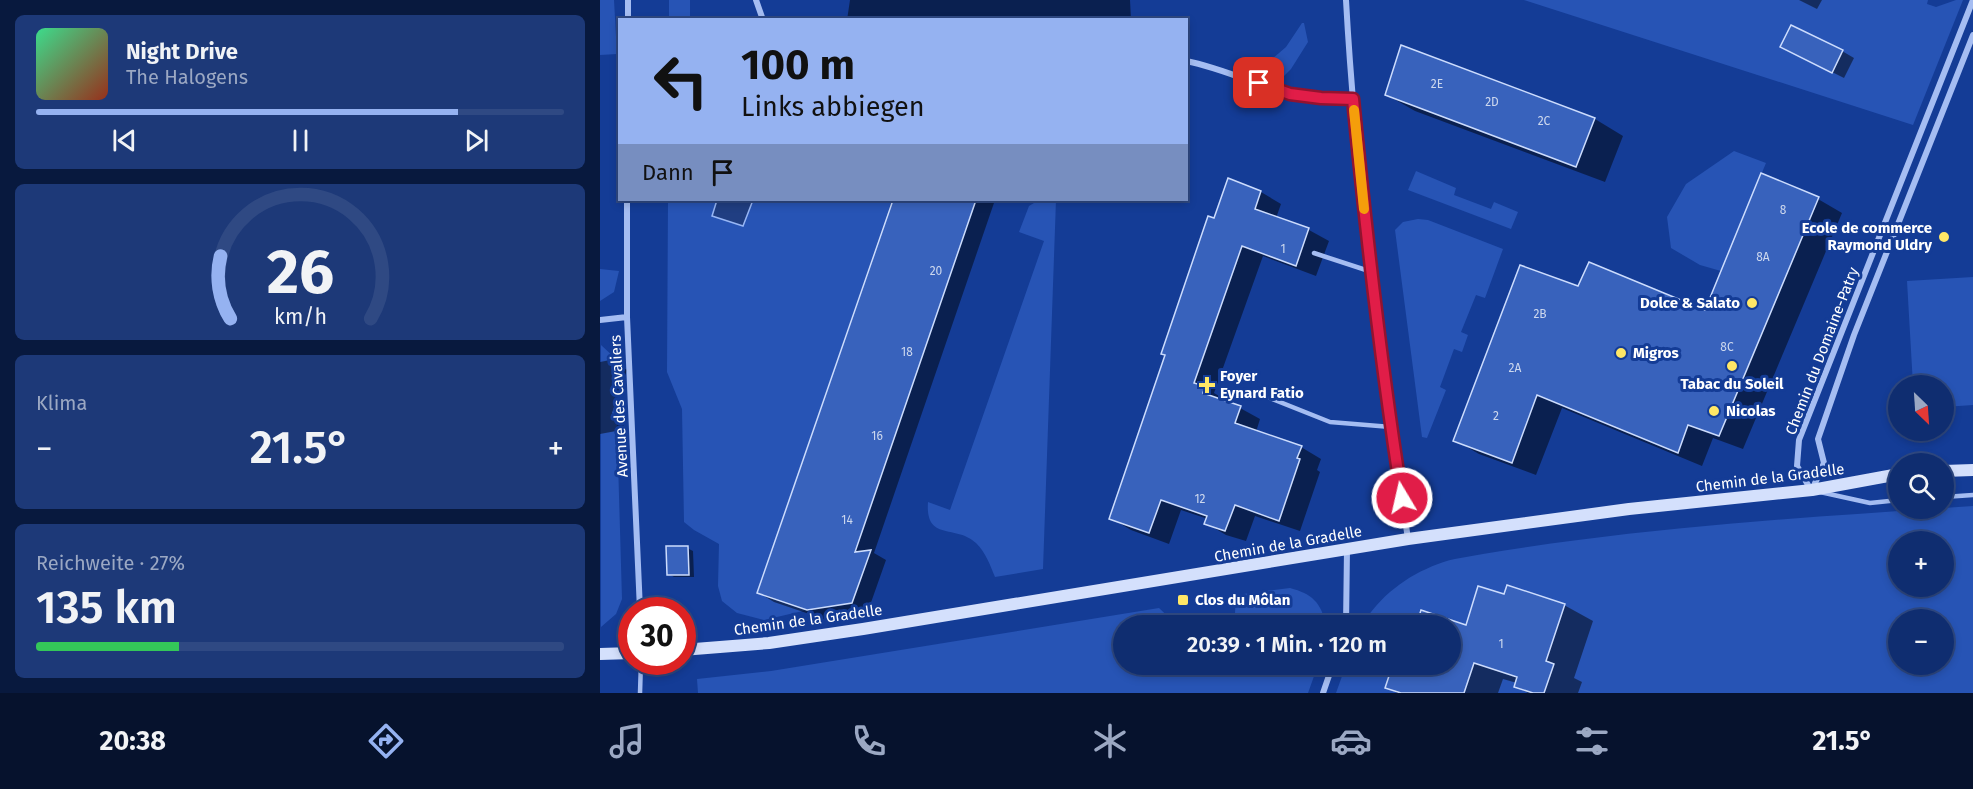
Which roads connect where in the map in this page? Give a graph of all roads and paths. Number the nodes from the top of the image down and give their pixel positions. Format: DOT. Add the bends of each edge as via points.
graph roads {
  1 [pos="628,0"];
  2 [pos="756,0"];
  3 [pos="1346,0"];
  4 [pos="1973,0"];
  5 [pos="628,18"];
  6 [pos="762,18"];
  7 [pos="1973,35"];
  8 [pos="1188,62"];
  9 [pos="1353,99"];
  10 [pos="627,201"];
  11 [pos="1314,253"];
  12 [pos="1371,272"];
  13 [pos="627,316"];
  14 [pos="600,320"];
  15 [pos="1270,398"];
  16 [pos="1390,427"];
  17 [pos="1973,470"];
  18 [pos="1954,471"];
  19 [pos="1888,476"];
  20 [pos="1812,490"];
  21 [pos="1973,495"];
  22 [pos="1954,496"];
  23 [pos="1888,501"];
  24 [pos="1408,539"];
  25 [pos="1347,549"];
  26 [pos="639,597"];
  27 [pos="1346,615"];
  28 [pos="696,649"];
  29 [pos="618,653"];
  30 [pos="600,654"];
  31 [pos="641,675"];
  32 [pos="1329,675"];
  33 [pos="640,693"];
  34 [pos="1323,693"];
  1 -- 5 [label="street"];
  2 -- 6 [label="street"];
  3 -- 9 [label="street"];
  4 -- 20 [label="street, Chemin du Domaine-Patry" via="1799,440 1797,466"];
  7 -- 20 [label="street, Chemin du Domaine-Patry" via="1818,439 1824,464"];
  8 -- 9 [label="street" via="1290,94"];
  9 -- 12 [label="street"];
  10 -- 13 [label="street, Avenue des Cavaliers"];
  11 -- 12 [label="lane"];
  12 -- 16 [label="street"];
  13 -- 14 [label="street"];
  13 -- 26 [label="street, Avenue des Cavaliers"];
  15 -- 16 [label="lane" via="1330,422"];
  16 -- 24 [label="street"];
  17 -- 18 [label="street"];
  19 -- 20 [label="street, Chemin de la Gradelle"];
  20 -- 23 [label="lane" via="1869,503"];
  20 -- 24 [label="street, Chemin de la Gradelle" via="1629,509"];
  21 -- 22 [label="lane"];
  24 -- 25 [label="street, Chemin de la Gradelle"];
  25 -- 27 [label="street"];
  25 -- 28 [label="street, Chemin de la Gradelle" via="863,629"];
  29 -- 30 [label="street"];
  31 -- 33 [label="lane"];
  32 -- 34 [label="street"];
}
